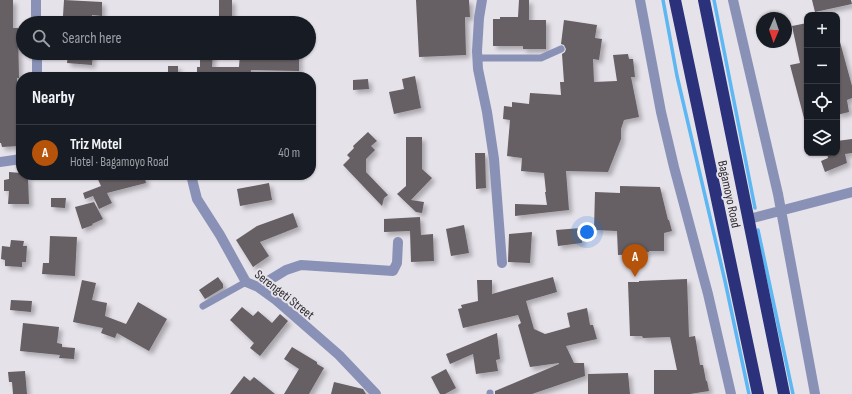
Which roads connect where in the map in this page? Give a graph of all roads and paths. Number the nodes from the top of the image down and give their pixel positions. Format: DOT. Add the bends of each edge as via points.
graph roads {
  1 [pos="36,0"];
  2 [pos="482,0"];
  3 [pos="640,0"];
  4 [pos="675,0"];
  5 [pos="704,0"];
  6 [pos="733,0"];
  7 [pos="36,16"];
  8 [pos="561,48"];
  9 [pos="478,58"];
  10 [pos="37,60"];
  11 [pos="37,72"];
  12 [pos="16,160"];
  13 [pos="0,162"];
  14 [pos="192,180"];
  15 [pos="852,192"];
  16 [pos="781,211"];
  17 [pos="749,218"];
  18 [pos="398,242"];
  19 [pos="502,263"];
  20 [pos="246,282"];
  21 [pos="258,286"];
  22 [pos="203,306"];
  23 [pos="376,394"];
  24 [pos="731,394"];
  25 [pos="758,394"];
  26 [pos="784,394"];
  27 [pos="814,394"];
  1 -- 7 [label="street"];
  2 -- 9 [label="street"];
  3 -- 24 [label="street" via="664,126 707,287"];
  4 -- 25 [label="highway, Bagamoyo Road"];
  5 -- 17 [label="highway, Bagamoyo Road"];
  6 -- 16 [label="street"];
  8 -- 9 [label="lane" via="542,58"];
  9 -- 19 [label="street" via="494,159"];
  10 -- 11 [label="street"];
  12 -- 13 [label="street"];
  14 -- 20 [label="street, Serengeti Street" via="197,199"];
  15 -- 16 [label="street"];
  16 -- 17 [label="street"];
  16 -- 27 [label="street"];
  17 -- 26 [label="highway, Bagamoyo Road"];
  18 -- 21 [label="street" via="397,263 393,271 301,265 286,270"];
  20 -- 21 [label="street, Serengeti Street"];
  20 -- 22 [label="lane"];
  21 -- 23 [label="street, Serengeti Street" via="339,355"];
}
